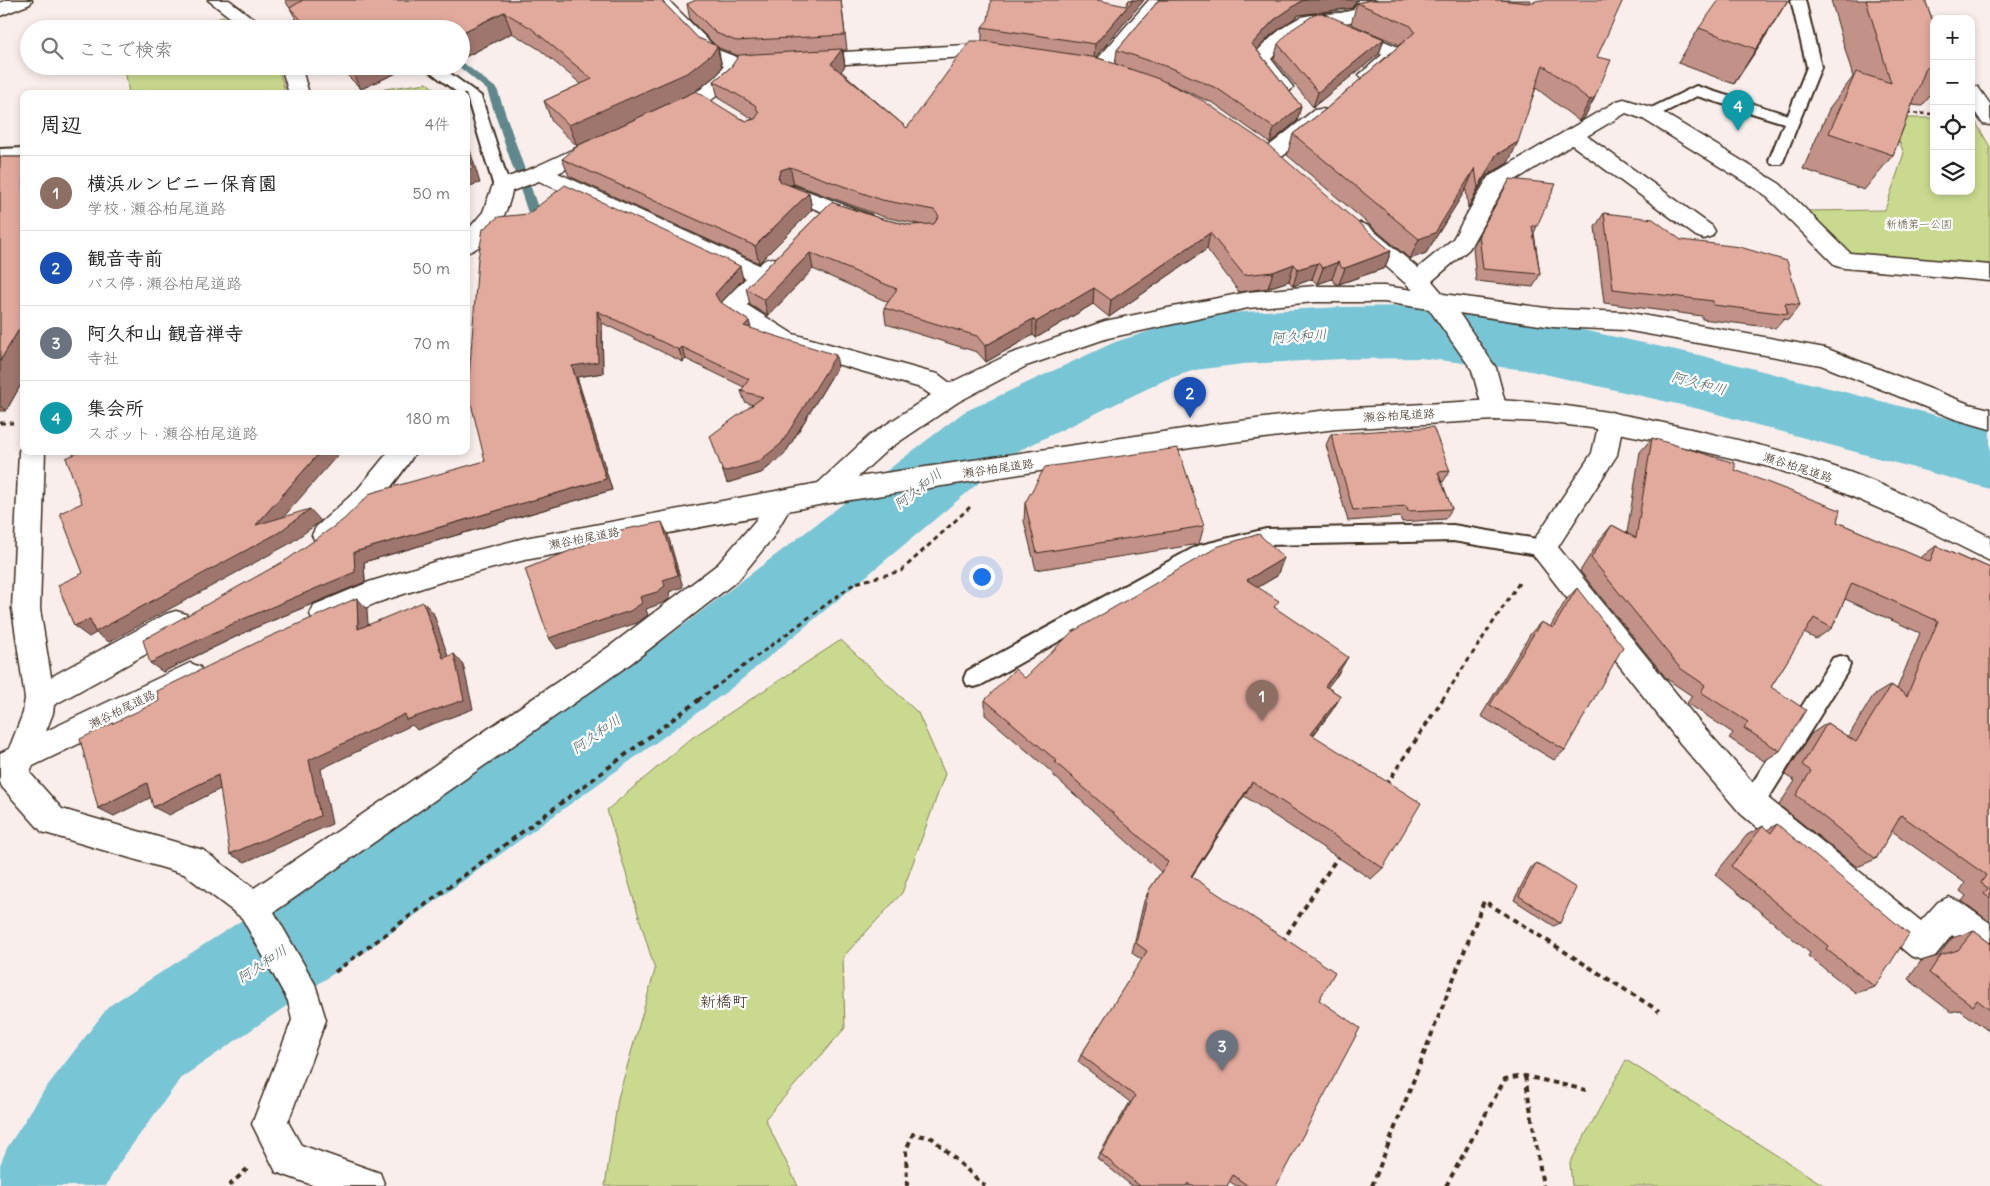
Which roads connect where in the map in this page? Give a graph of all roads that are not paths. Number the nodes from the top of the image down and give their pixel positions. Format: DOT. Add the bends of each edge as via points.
graph roads {
  1 [pos="23,0"];
  2 [pos="217,0"];
  3 [pos="658,0"];
  4 [pos="1166,0"];
  5 [pos="1798,0"];
  6 [pos="1373,1"];
  7 [pos="0,10"];
  8 [pos="245,20"];
  9 [pos="1321,20"];
  10 [pos="1022,56"];
  11 [pos="736,64"];
  12 [pos="1100,69"];
  13 [pos="294,75"];
  14 [pos="443,75"];
  15 [pos="1358,84"];
  16 [pos="298,90"];
  17 [pos="463,90"];
  18 [pos="470,95"];
  19 [pos="1975,97"];
  20 [pos="1335,104"];
  21 [pos="1302,111"];
  22 [pos="1650,114"];
  23 [pos="657,119"];
  24 [pos="1990,119"];
  25 [pos="1792,121"];
  26 [pos="1573,136"];
  27 [pos="612,140"];
  28 [pos="0,154"];
  29 [pos="20,154"];
  30 [pos="1270,156"];
  31 [pos="1778,160"];
  32 [pos="540,173"];
  33 [pos="502,187"];
  34 [pos="794,193"];
  35 [pos="1344,218"];
  36 [pos="879,226"];
  37 [pos="1704,231"];
  38 [pos="470,241"];
  39 [pos="789,248"];
  40 [pos="1990,273"];
  41 [pos="762,276"];
  42 [pos="1418,280"];
  43 [pos="1441,307"];
  44 [pos="949,395"];
  45 [pos="1495,410"];
  46 [pos="1990,418"];
  47 [pos="1611,422"];
  48 [pos="32,455"];
  49 [pos="400,455"];
  50 [pos="824,493"];
  51 [pos="781,501"];
  52 [pos="1543,548"];
  53 [pos="307,549"];
  54 [pos="1990,550"];
  55 [pos="196,612"];
  56 [pos="299,625"];
  57 [pos="1840,665"];
  58 [pos="210,666"];
  59 [pos="974,678"];
  60 [pos="40,698"];
  61 [pos="11,762"];
  62 [pos="1752,804"];
  63 [pos="255,911"];
  64 [pos="1990,943"];
  65 [pos="367,1186"];
  1 -- 7 [label="street"];
  2 -- 8 [label="street"];
  3 -- 11 [label="street" via="712,54"];
  4 -- 12 [label="street" via="1153,5"];
  5 -- 25 [label="lane" via="1814,66"];
  6 -- 9 [label="street" via="1361,14"];
  9 -- 15 [label="street" via="1396,52"];
  9 -- 21 [label="street" via="1307,21 1279,40 1261,59"];
  10 -- 11 [label="street" via="984,50"];
  11 -- 23 [label="street" via="710,103"];
  13 -- 16 [label="street"];
  14 -- 17 [label="lane"];
  18 -- 33 [label="lane" via="476,99"];
  19 -- 24 [label="street"];
  20 -- 21 [label="street"];
  21 -- 30 [label="street"];
  22 -- 25 [label="lane" via="1696,91"];
  22 -- 26 [label="street" via="1624,105"];
  22 -- 40 [label="street" via="1772,189 1844,260"];
  25 -- 31 [label="lane"];
  26 -- 37 [label="street"];
  26 -- 42 [label="street" via="1496,182 1461,244"];
  27 -- 32 [label="street"];
  28 -- 29 [label="lane"];
  32 -- 33 [label="street"];
  32 -- 41 [label="street"];
  33 -- 38 [label="street" via="500,202 486,226"];
  34 -- 36 [label="street" via="823,214"];
  35 -- 42 [label="street"];
  39 -- 41 [label="street"];
  41 -- 44 [label="street" via="732,306 784,342 929,382"];
  42 -- 43 [label="street"];
  43 -- 44 [label="street" via="1384,294 1316,294 1248,300 1105,330 1018,360"];
  43 -- 45 [label="street" via="1484,368"];
  43 -- 46 [label="street" via="1625,321 1825,356 1964,412"];
  44 -- 50 [label="street" via="878,443"];
  45 -- 47 [label="street, 瀬谷柏尾道路" via="1544,412"];
  45 -- 50 [label="street, 瀬谷柏尾道路" via="1336,419"];
  47 -- 52 [label="street" via="1604,455"];
  47 -- 54 [label="street, 瀬谷柏尾道路" via="1770,457 1840,480 1933,520"];
  48 -- 60 [label="street" via="26,609"];
  49 -- 53 [label="street" via="373,490 341,523"];
  50 -- 51 [label="street, 瀬谷柏尾道路"];
  51 -- 56 [label="street, 瀬谷柏尾道路" via="516,551 369,594"];
  51 -- 63 [label="street" via="764,529 728,572 643,637"];
  52 -- 59 [label="lane" via="1453,533 1266,537 1197,554"];
  52 -- 62 [label="street" via="1690,733"];
  55 -- 60 [label="street"];
  57 -- 62 [label="lane"];
  58 -- 61 [label="street, 瀬谷柏尾道路"];
  60 -- 61 [label="street" via="38,713"];
  61 -- 63 [label="street" via="12,777 53,821 192,861"];
  62 -- 64 [label="street" via="1923,944 1949,913"];
  63 -- 65 [label="street" via="303,996 309,1020 270,1124 288,1159"];
}
